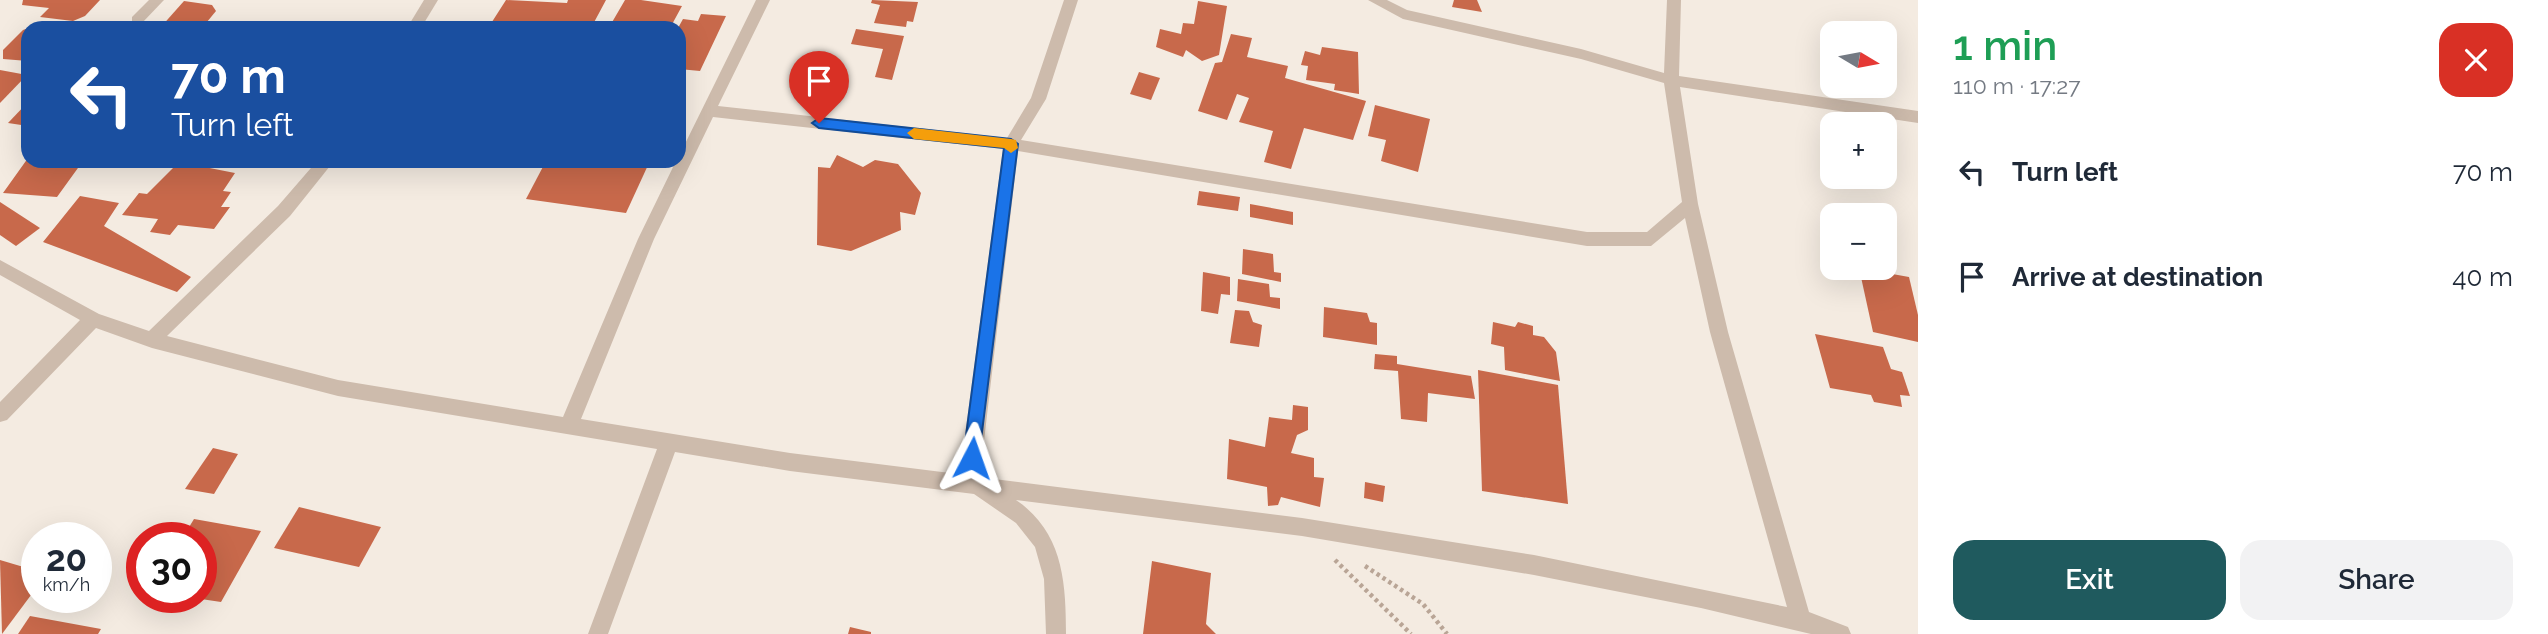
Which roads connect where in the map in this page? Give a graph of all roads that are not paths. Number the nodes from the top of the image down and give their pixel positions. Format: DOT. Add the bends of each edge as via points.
graph roads {
  1 [pos="157,0"];
  2 [pos="431,0"];
  3 [pos="763,0"];
  4 [pos="1071,0"];
  5 [pos="1375,0"];
  6 [pos="1674,0"];
  7 [pos="137,20"];
  8 [pos="418,21"];
  9 [pos="1671,80"];
  10 [pos="709,111"];
  11 [pos="1918,117"];
  12 [pos="1011,144"];
  13 [pos="686,158"];
  14 [pos="320,168"];
  15 [pos="681,168"];
  16 [pos="1690,204"];
  17 [pos="0,267"];
  18 [pos="93,319"];
  19 [pos="152,340"];
  20 [pos="0,414"];
  21 [pos="569,425"];
  22 [pos="669,442"];
  23 [pos="978,486"];
  24 [pos="1801,621"];
  25 [pos="598,634"];
  26 [pos="1056,634"];
  27 [pos="1841,634"];
  1 -- 7 [label="street"];
  2 -- 8 [label="street"];
  3 -- 10 [label="street"];
  4 -- 12 [label="street" via="1038,99"];
  5 -- 9 [label="street" via="1403,14 1581,54"];
  6 -- 9 [label="street"];
  9 -- 11 [label="street"];
  9 -- 16 [label="street"];
  10 -- 12 [label="street"];
  10 -- 13 [label="street"];
  12 -- 16 [label="street" via="1587,239 1651,239"];
  12 -- 23 [label="street" via="974,427 972,458"];
  14 -- 19 [label="street" via="284,211"];
  15 -- 21 [label="street" via="646,239"];
  16 -- 24 [label="street" via="1719,332"];
  17 -- 18 [label="street"];
  18 -- 19 [label="street"];
  18 -- 20 [label="street"];
  19 -- 21 [label="street" via="338,388"];
  21 -- 22 [label="street"];
  22 -- 23 [label="street"];
  22 -- 25 [label="street"];
  23 -- 24 [label="street" via="1302,527 1534,565"];
  23 -- 26 [label="street" via="1034,527 1047,551 1056,586"];
  24 -- 27 [label="street"];
}
